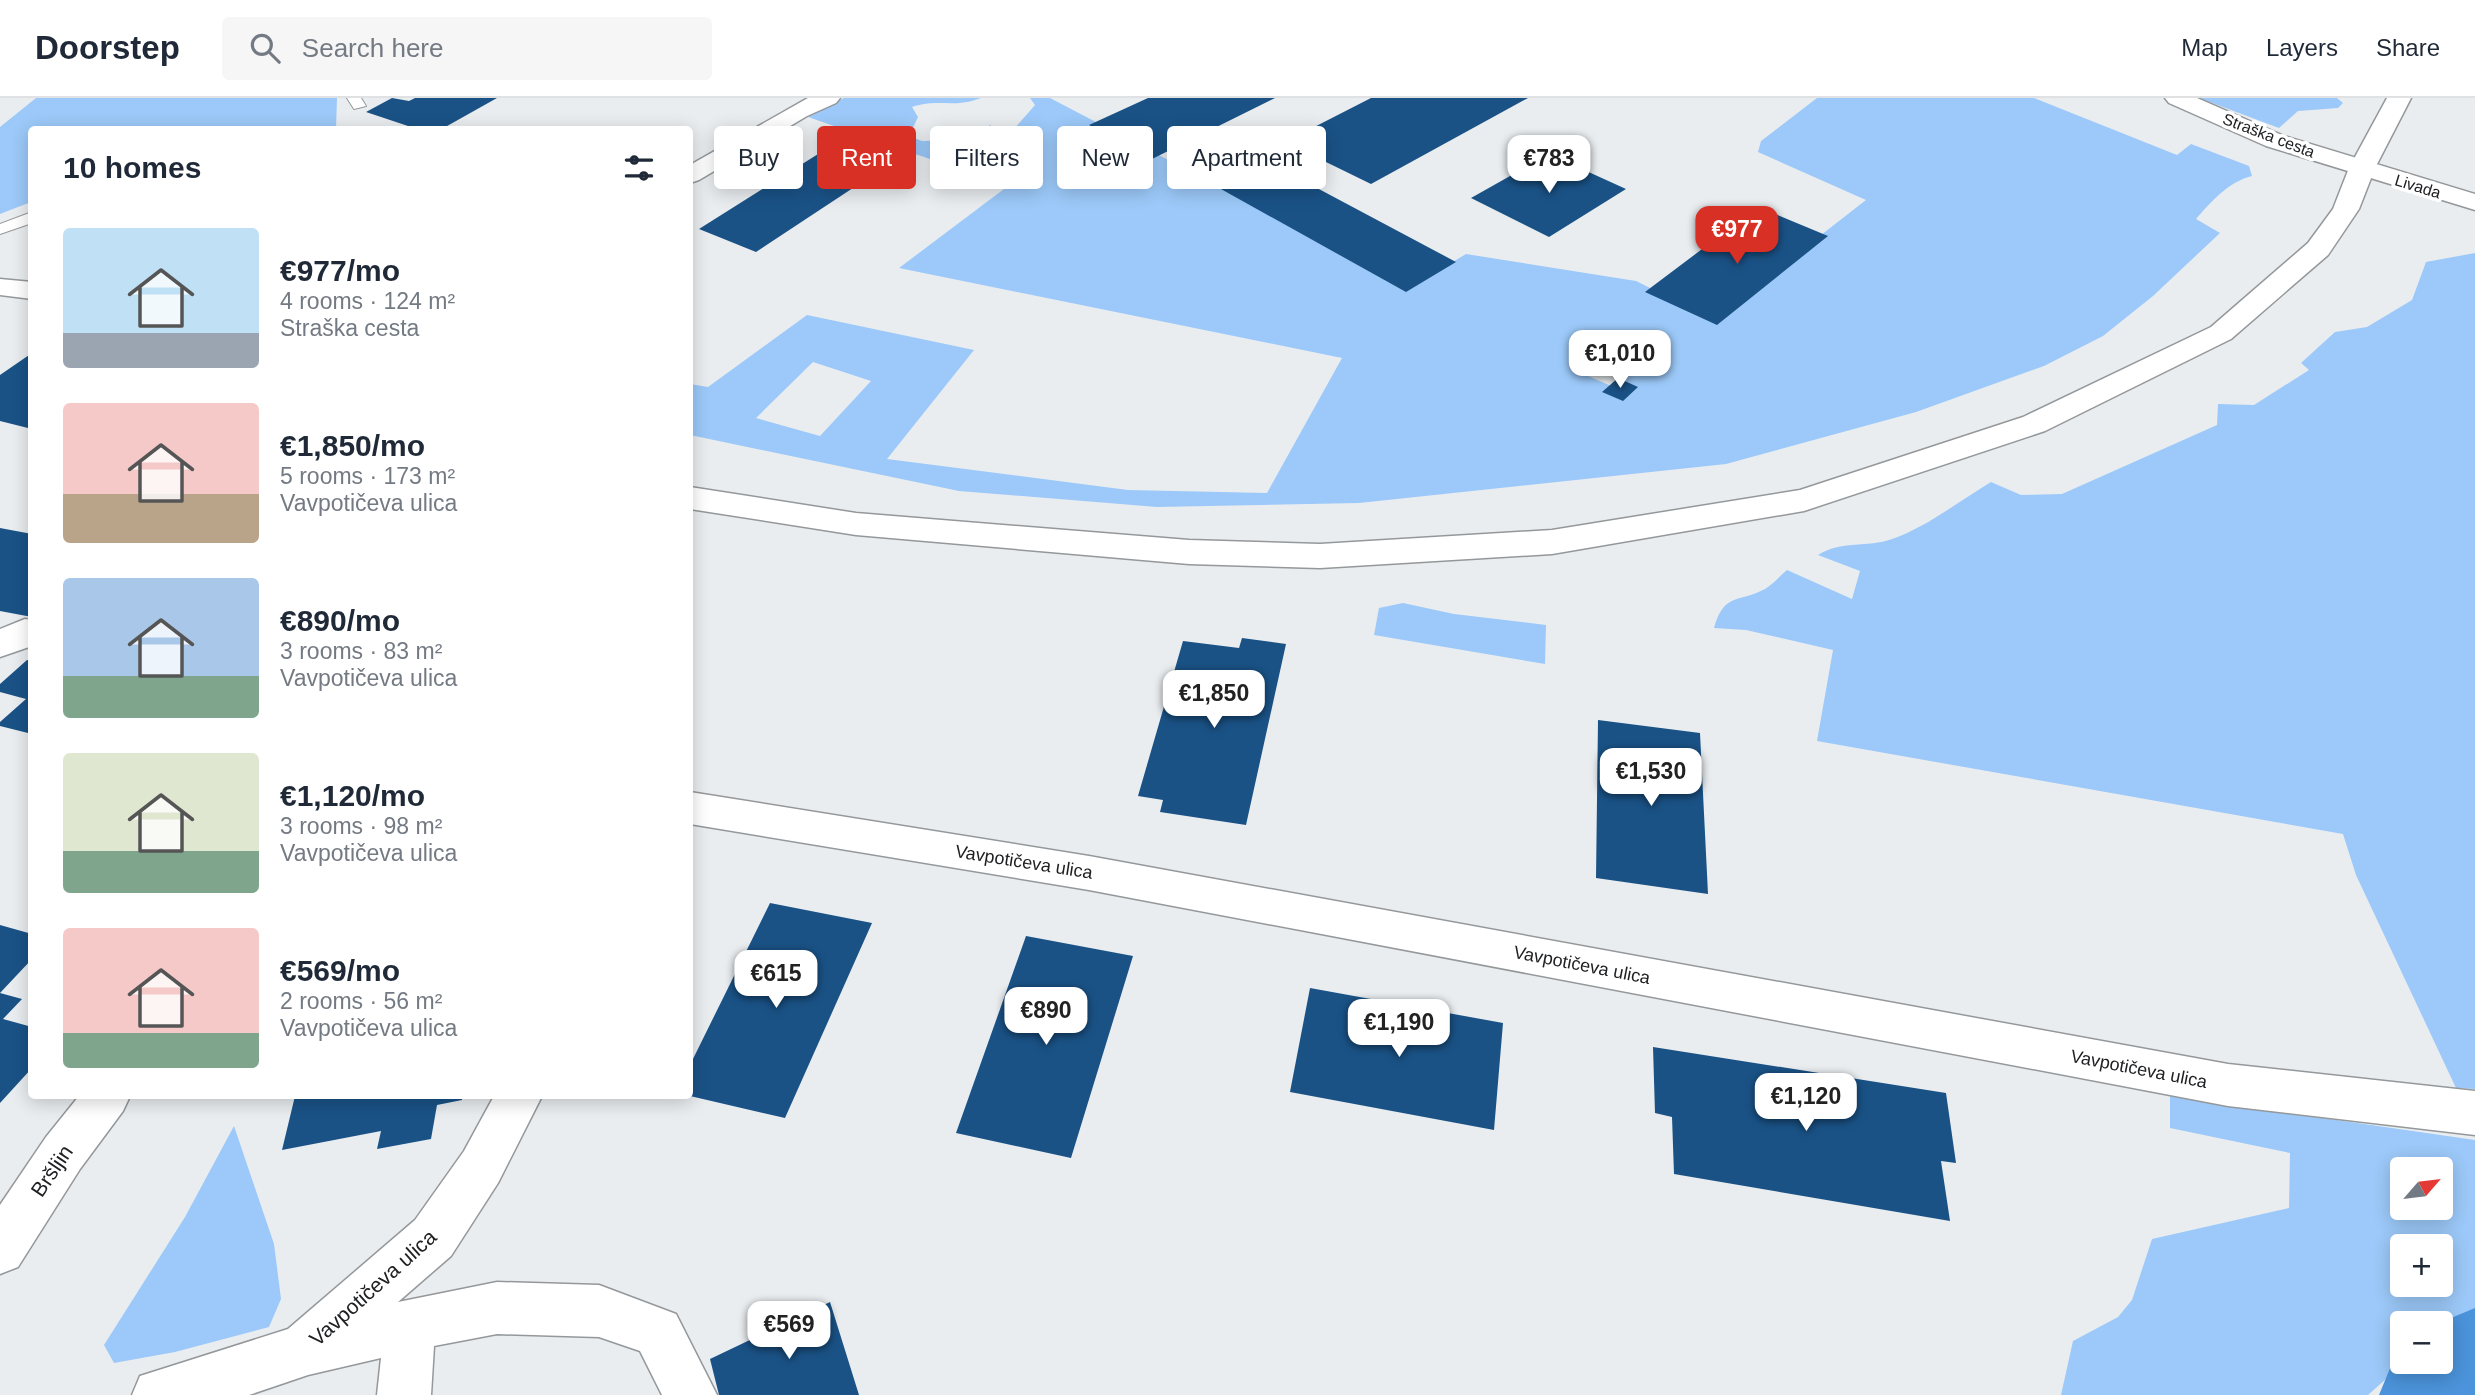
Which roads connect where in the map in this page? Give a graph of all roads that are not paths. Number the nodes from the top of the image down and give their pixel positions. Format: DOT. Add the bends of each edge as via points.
graph roads {
  1 [pos="828,98"];
  2 [pos="2177,98"];
  3 [pos="2399,98"];
  4 [pos="2362,168"];
  5 [pos="693,174"];
  6 [pos="2475,202"];
  7 [pos="28,218"];
  8 [pos="0,229"];
  9 [pos="0,287"];
  10 [pos="28,290"];
  11 [pos="693,498"];
  12 [pos="28,632"];
  13 [pos="0,644"];
  14 [pos="693,808"];
  15 [pos="105,1099"];
  16 [pos="517,1099"];
  17 [pos="2475,1113"];
  18 [pos="0,1249"];
  19 [pos="409,1325"];
  20 [pos="304,1350"];
  21 [pos="159,1395"];
  22 [pos="404,1395"];
  23 [pos="690,1395"];
  1 -- 5 [label="street"];
  2 -- 4 [label="street, Straška cesta" via="2275,141"];
  3 -- 4 [label="street"];
  4 -- 6 [label="street, Livada"];
  4 -- 11 [label="street" via="2346,209 2318,248 2221,333 2034,424 1804,500 1552,542 1320,556 1189,552 856,524"];
  7 -- 8 [label="lane"];
  9 -- 10 [label="street"];
  12 -- 13 [label="street"];
  14 -- 17 [label="street, Vavpotičeva ulica" via="1089,873 2228,1085"];
  15 -- 18 [label="street, Bršljin"];
  16 -- 20 [label="street, Vavpotičeva ulica" via="481,1167 433,1238"];
  19 -- 20 [label="street"];
  19 -- 22 [label="street"];
  19 -- 23 [label="street" via="497,1308 598,1311 658,1332"];
  20 -- 21 [label="street, Vavpotičeva ulica"];
}
